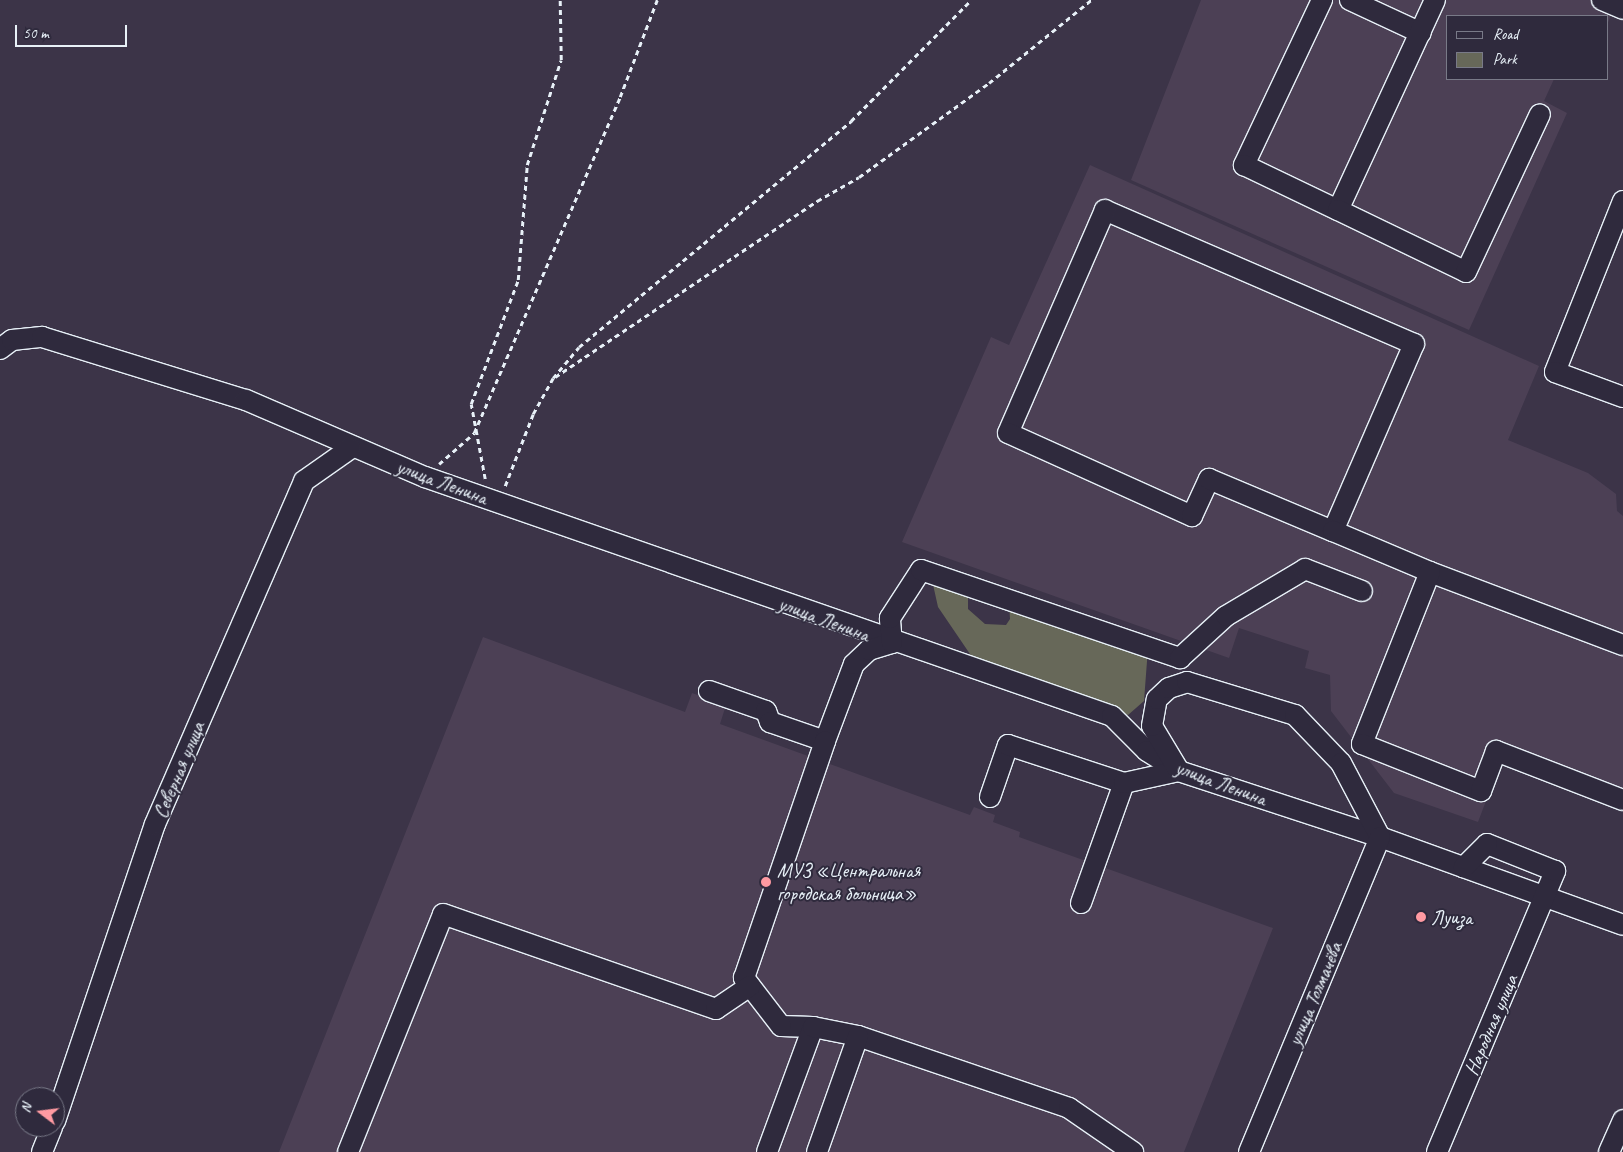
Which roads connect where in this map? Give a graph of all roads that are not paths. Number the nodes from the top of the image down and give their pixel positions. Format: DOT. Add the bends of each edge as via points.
graph roads {
  1 [pos="1322,0"];
  2 [pos="1350,0"];
  3 [pos="1435,0"];
  4 [pos="1602,0"];
  5 [pos="1623,9"];
  6 [pos="1420,33"];
  7 [pos="1540,114"];
  8 [pos="1623,201"];
  9 [pos="1338,210"];
  10 [pos="6,344"];
  11 [pos="1623,397"];
  12 [pos="351,448"];
  13 [pos="1333,531"];
  14 [pos="1430,572"];
  15 [pos="1362,591"];
  16 [pos="892,643"];
  17 [pos="1623,645"];
  18 [pos="709,691"];
  19 [pos="825,741"];
  20 [pos="1179,771"];
  21 [pos="1124,783"];
  22 [pos="990,798"];
  23 [pos="1623,800"];
  24 [pos="1380,837"];
  25 [pos="1464,867"];
  26 [pos="1546,897"];
  27 [pos="1081,903"];
  28 [pos="1623,925"];
  29 [pos="750,986"];
  30 [pos="813,1027"];
  31 [pos="858,1036"];
  32 [pos="65,1091"];
  33 [pos="1623,1120"];
  34 [pos="48,1137"];
  35 [pos="42,1152"];
  36 [pos="348,1152"];
  37 [pos="767,1152"];
  38 [pos="817,1152"];
  39 [pos="1133,1152"];
  40 [pos="1249,1152"];
  41 [pos="1437,1152"];
  42 [pos="1609,1152"];
  1 -- 9 [label="street" via="1244,166"];
  2 -- 6 [label="street"];
  3 -- 6 [label="street"];
  4 -- 5 [label="street"];
  6 -- 9 [label="street"];
  7 -- 9 [label="street" via="1466,272"];
  8 -- 11 [label="street" via="1555,372"];
  10 -- 12 [label="street, улица Ленина" via="42,338 246,400"];
  12 -- 16 [label="street, улица Ленина" via="424,477"];
  12 -- 32 [label="street, Северная улица" via="304,481 155,824"];
  13 -- 13 [label="street" via="1209,479 1192,516 1008,433 1105,210 1414,344"];
  13 -- 14 [label="street"];
  14 -- 17 [label="street"];
  14 -- 23 [label="street" via="1362,744 1481,791 1496,751"];
  15 -- 16 [label="street" via="1306,569 1226,616 1180,658 921,570 890,618"];
  16 -- 19 [label="street" via="869,650 854,664"];
  16 -- 20 [label="street, улица Ленина" via="1112,716 1147,751"];
  18 -- 19 [label="street" via="766,710 770,722"];
  19 -- 29 [label="street" via="744,978"];
  20 -- 21 [label="street"];
  20 -- 24 [label="street, улица Ленина"];
  20 -- 24 [label="street" via="1152,726 1158,699 1169,688 1187,682 1259,701 1295,715 1341,763"];
  21 -- 22 [label="street" via="1008,745"];
  21 -- 27 [label="street"];
  24 -- 25 [label="street, улица Ленина"];
  24 -- 40 [label="street, улица Толмачёва"];
  25 -- 26 [label="street, улица Ленина"];
  25 -- 26 [label="street, Народная улица" via="1487,844 1555,871"];
  26 -- 28 [label="street, улица Ленина"];
  26 -- 41 [label="street, Народная улица"];
  29 -- 30 [label="street" via="781,1026"];
  29 -- 36 [label="street" via="716,1009 443,914"];
  30 -- 31 [label="street"];
  30 -- 37 [label="street"];
  31 -- 38 [label="street"];
  31 -- 39 [label="street" via="1069,1108"];
  33 -- 42 [label="street"];
  34 -- 35 [label="street"];
}
